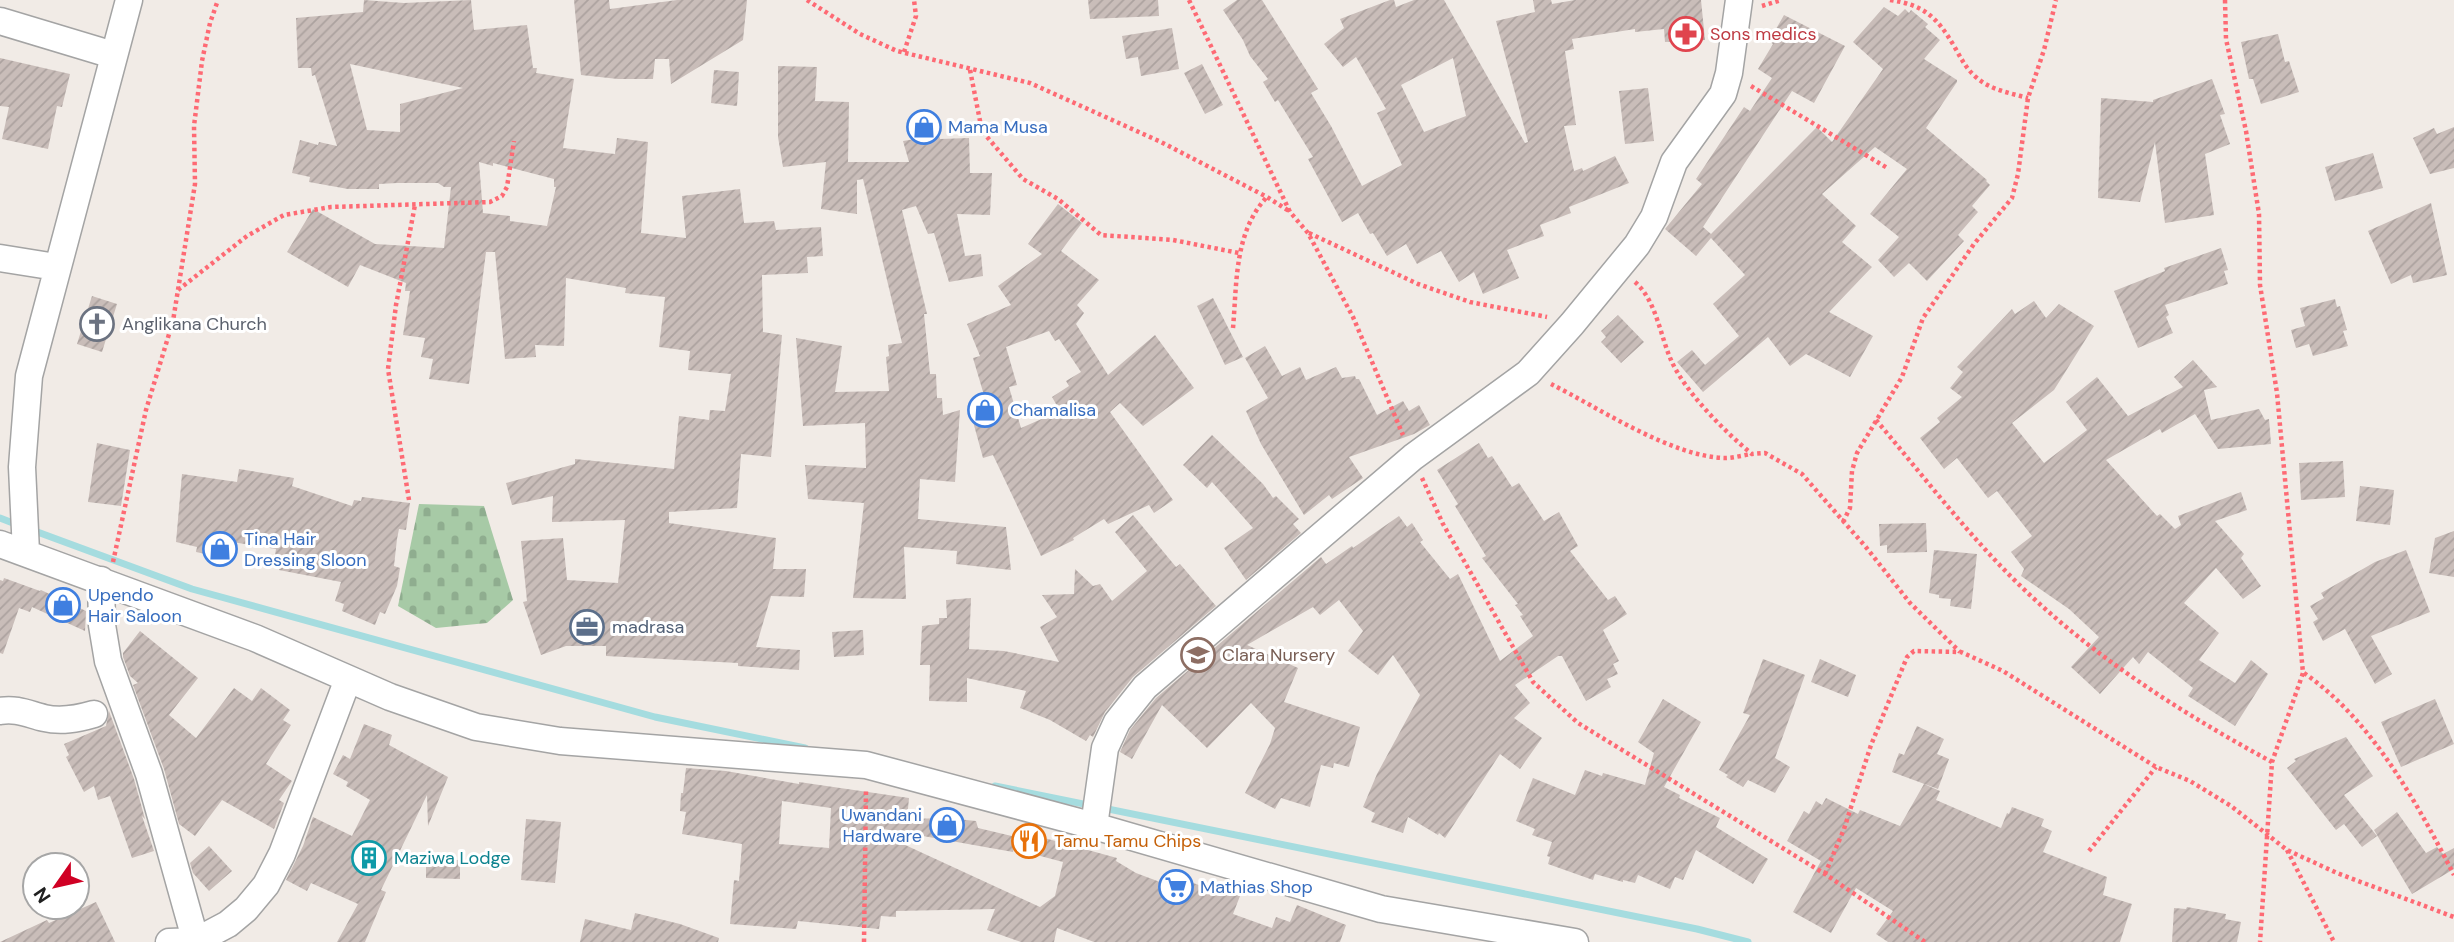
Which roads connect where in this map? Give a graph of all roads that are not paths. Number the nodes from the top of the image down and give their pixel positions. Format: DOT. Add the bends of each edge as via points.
graph roads {
  1 [pos="129,0"];
  2 [pos="1739,0"];
  3 [pos="0,22"];
  4 [pos="113,55"];
  5 [pos="0,258"];
  6 [pos="56,267"];
  7 [pos="0,544"];
  8 [pos="26,552"];
  9 [pos="100,580"];
  10 [pos="348,679"];
  11 [pos="0,712"];
  12 [pos="93,714"];
  13 [pos="1094,826"];
  14 [pos="196,941"];
  15 [pos="169,942"];
  16 [pos="1575,942"];
  1 -- 4 [label="street"];
  2 -- 13 [label="street" via="1723,94 1674,162 1654,217 1615,272 1528,373 1413,457 1145,687 1117,722 1105,748"];
  3 -- 4 [label="street"];
  4 -- 6 [label="street"];
  5 -- 6 [label="street"];
  6 -- 8 [label="street" via="29,376 22,467"];
  7 -- 8 [label="street"];
  8 -- 9 [label="street"];
  9 -- 10 [label="street" via="255,638"];
  9 -- 14 [label="street" via="108,661 149,774"];
  10 -- 13 [label="street" via="476,727 560,741 866,765"];
  10 -- 14 [label="street" via="266,885 228,924"];
  11 -- 12 [label="street" via="21,711 62,720"];
  13 -- 16 [label="street" via="1381,909"];
  14 -- 15 [label="street"];
}
